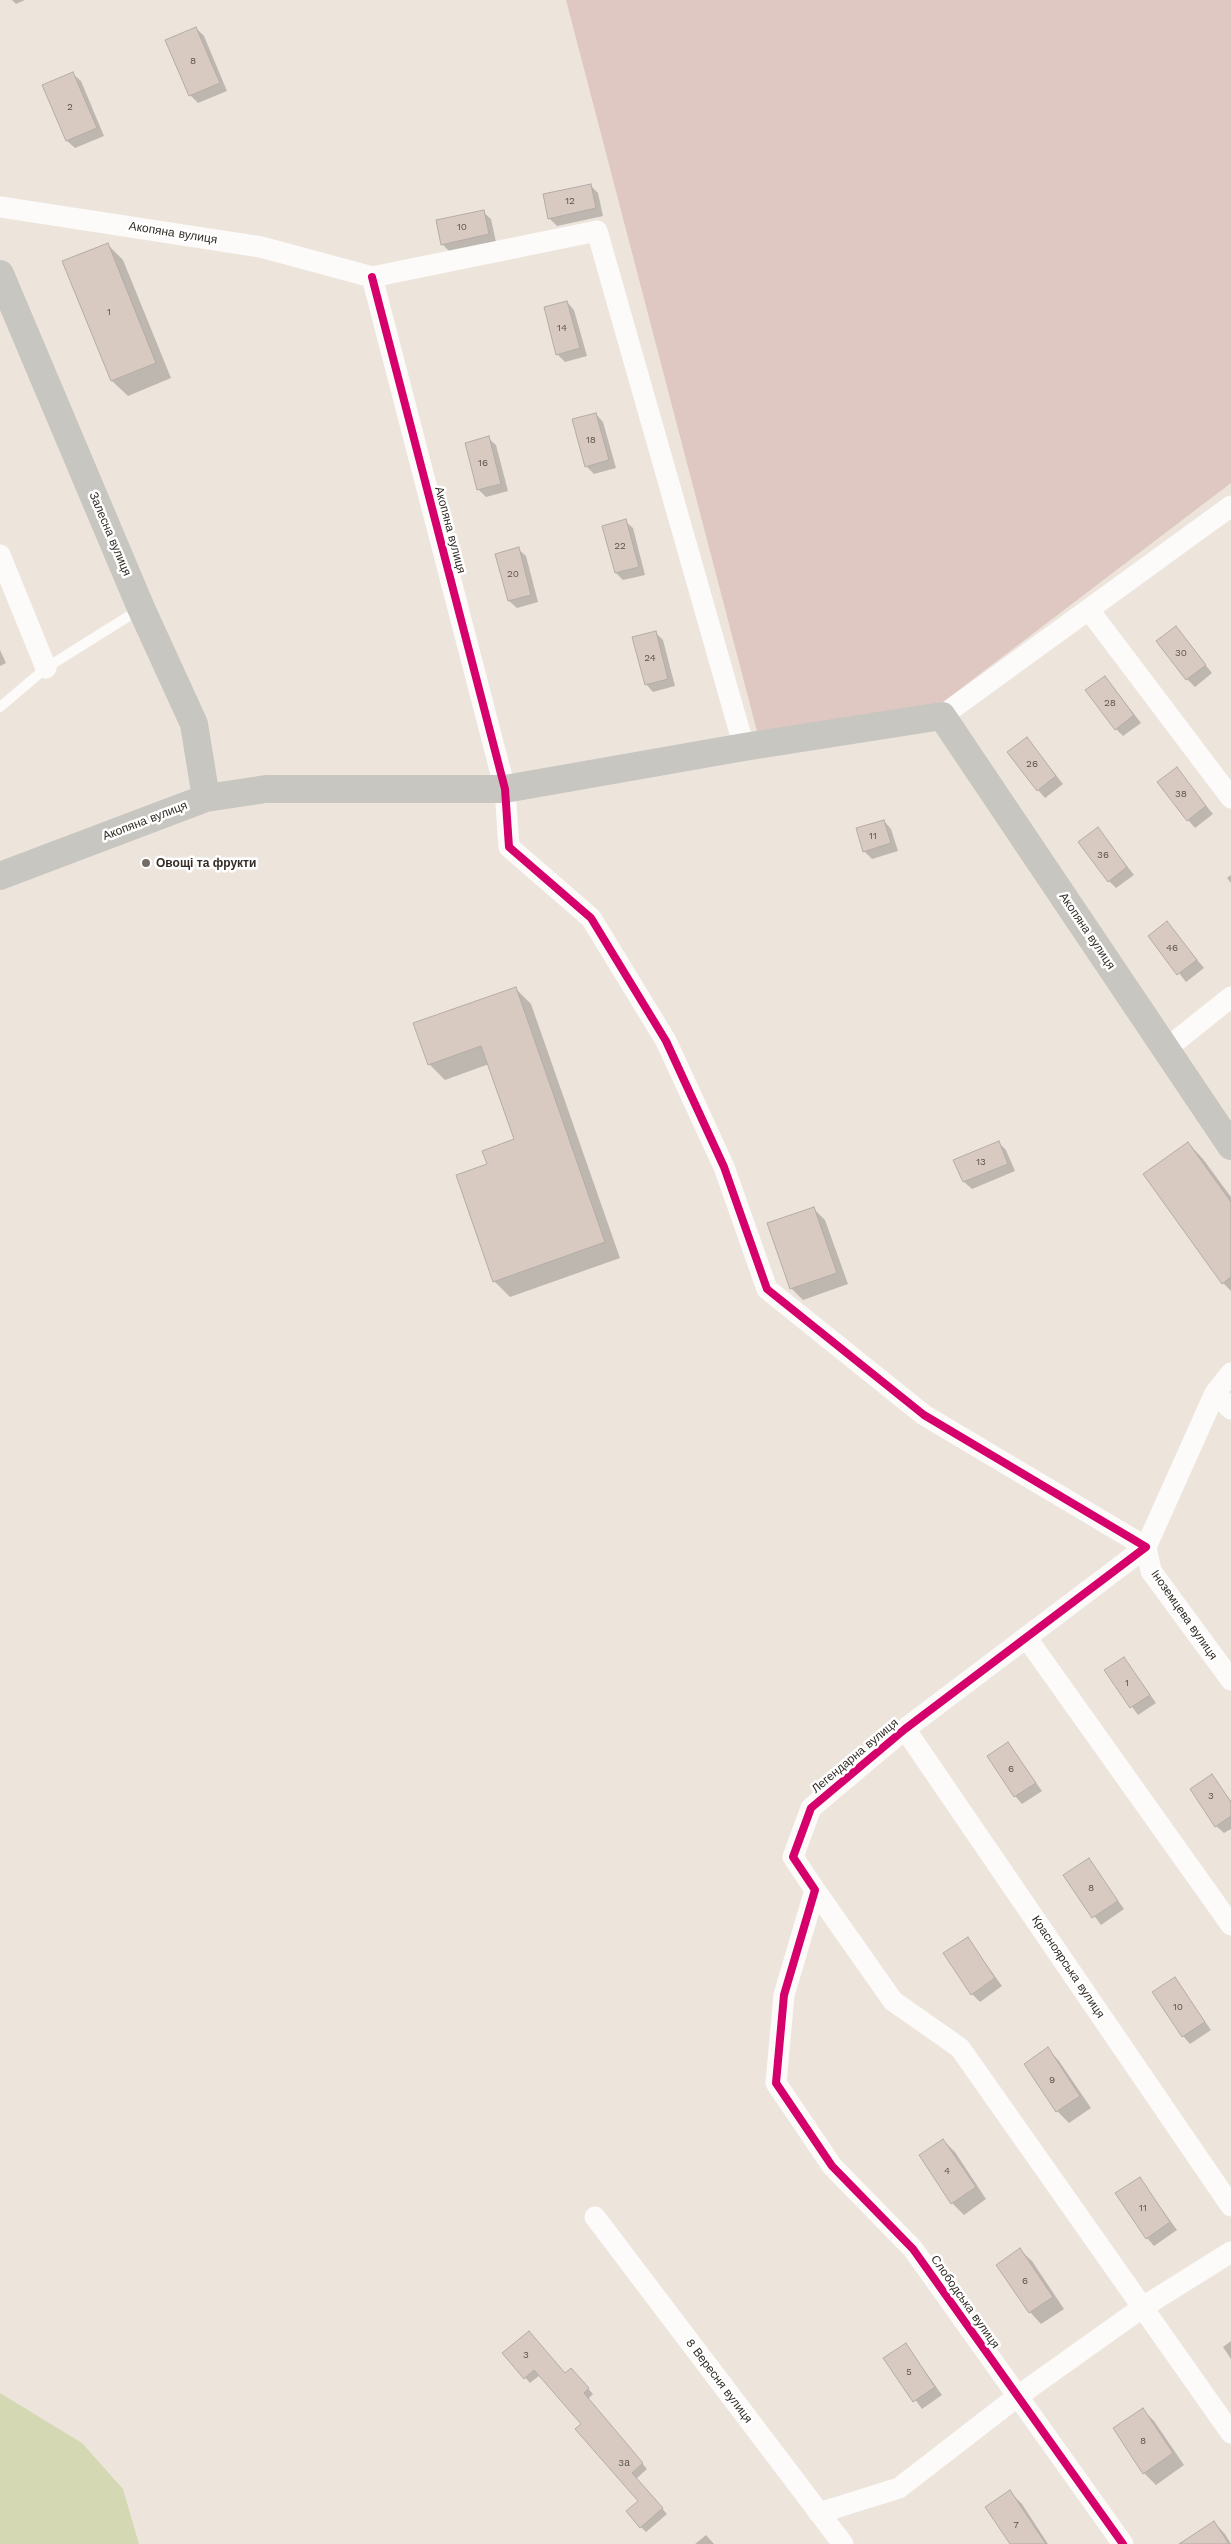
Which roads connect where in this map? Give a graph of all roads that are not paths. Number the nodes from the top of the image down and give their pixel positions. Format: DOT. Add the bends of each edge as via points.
graph roads {
  1 [pos="0,207"];
  2 [pos="0,274"];
  3 [pos="372,277"];
  4 [pos="1231,506"];
  5 [pos="0,555"];
  6 [pos="141,608"];
  7 [pos="1089,610"];
  8 [pos="46,668"];
  9 [pos="0,707"];
  10 [pos="942,716"];
  11 [pos="744,747"];
  12 [pos="505,789"];
  13 [pos="206,798"];
  14 [pos="1231,798"];
  15 [pos="0,876"];
  16 [pos="1231,997"];
  17 [pos="1166,1049"];
  18 [pos="1231,1146"];
  19 [pos="1231,1373"];
  20 [pos="1215,1393"];
  21 [pos="1231,1409"];
  22 [pos="1146,1547"];
  23 [pos="1026,1637"];
  24 [pos="1231,1680"];
  25 [pos="905,1729"];
  26 [pos="815,1890"];
  27 [pos="1231,1925"];
  28 [pos="1231,2206"];
  29 [pos="595,2217"];
  30 [pos="1231,2252"];
  31 [pos="1142,2307"];
  32 [pos="1018,2396"];
  33 [pos="1231,2433"];
  34 [pos="819,2514"];
  35 [pos="844,2544"];
  36 [pos="1123,2544"];
  1 -- 3 [label="street, Акопяна вулиця" via="261,247"];
  2 -- 6 [label="main road, Залесна вулиця"];
  3 -- 11 [label="street, Акопяна вулиця" via="597,231"];
  3 -- 12 [label="street, Акопяна вулиця"];
  4 -- 7 [label="street, Акопяна вулиця"];
  5 -- 8 [label="street"];
  6 -- 8 [label="lane"];
  6 -- 13 [label="main road, Залесна вулиця" via="194,724"];
  7 -- 10 [label="street, Акопяна вулиця"];
  7 -- 14 [label="street"];
  8 -- 9 [label="lane"];
  10 -- 11 [label="main road, Акопяна вулиця"];
  10 -- 17 [label="main road, Акопяна вулиця"];
  11 -- 12 [label="main road, Акопяна вулиця"];
  12 -- 13 [label="main road, Акопяна вулиця" via="266,788"];
  12 -- 22 [label="street" via="509,847 591,918 666,1041 724,1167 767,1289 924,1415"];
  13 -- 15 [label="main road, Акопяна вулиця"];
  16 -- 17 [label="street"];
  17 -- 18 [label="main road, Акопяна вулиця"];
  19 -- 20 [label="street"];
  20 -- 21 [label="street"];
  20 -- 22 [label="street"];
  22 -- 23 [label="street, Легендарна вулиця"];
  22 -- 24 [label="street, Іноземцева вулиця" via="1151,1572"];
  23 -- 25 [label="street, Легендарна вулиця"];
  23 -- 27 [label="street"];
  25 -- 26 [label="street, Легендарна вулиця" via="811,1808 793,1858"];
  25 -- 28 [label="street, Красноярська вулиця"];
  26 -- 31 [label="street" via="893,2001 960,2048"];
  26 -- 32 [label="street, Слободська вулиця" via="784,1995 776,2083 832,2166 913,2249"];
  29 -- 34 [label="street, 8 Вересня вулиця"];
  30 -- 31 [label="street"];
  31 -- 32 [label="street"];
  31 -- 33 [label="street"];
  32 -- 34 [label="street" via="899,2488"];
  32 -- 36 [label="street, Слободська вулиця"];
  34 -- 35 [label="street, 8 Вересня вулиця"];
}
